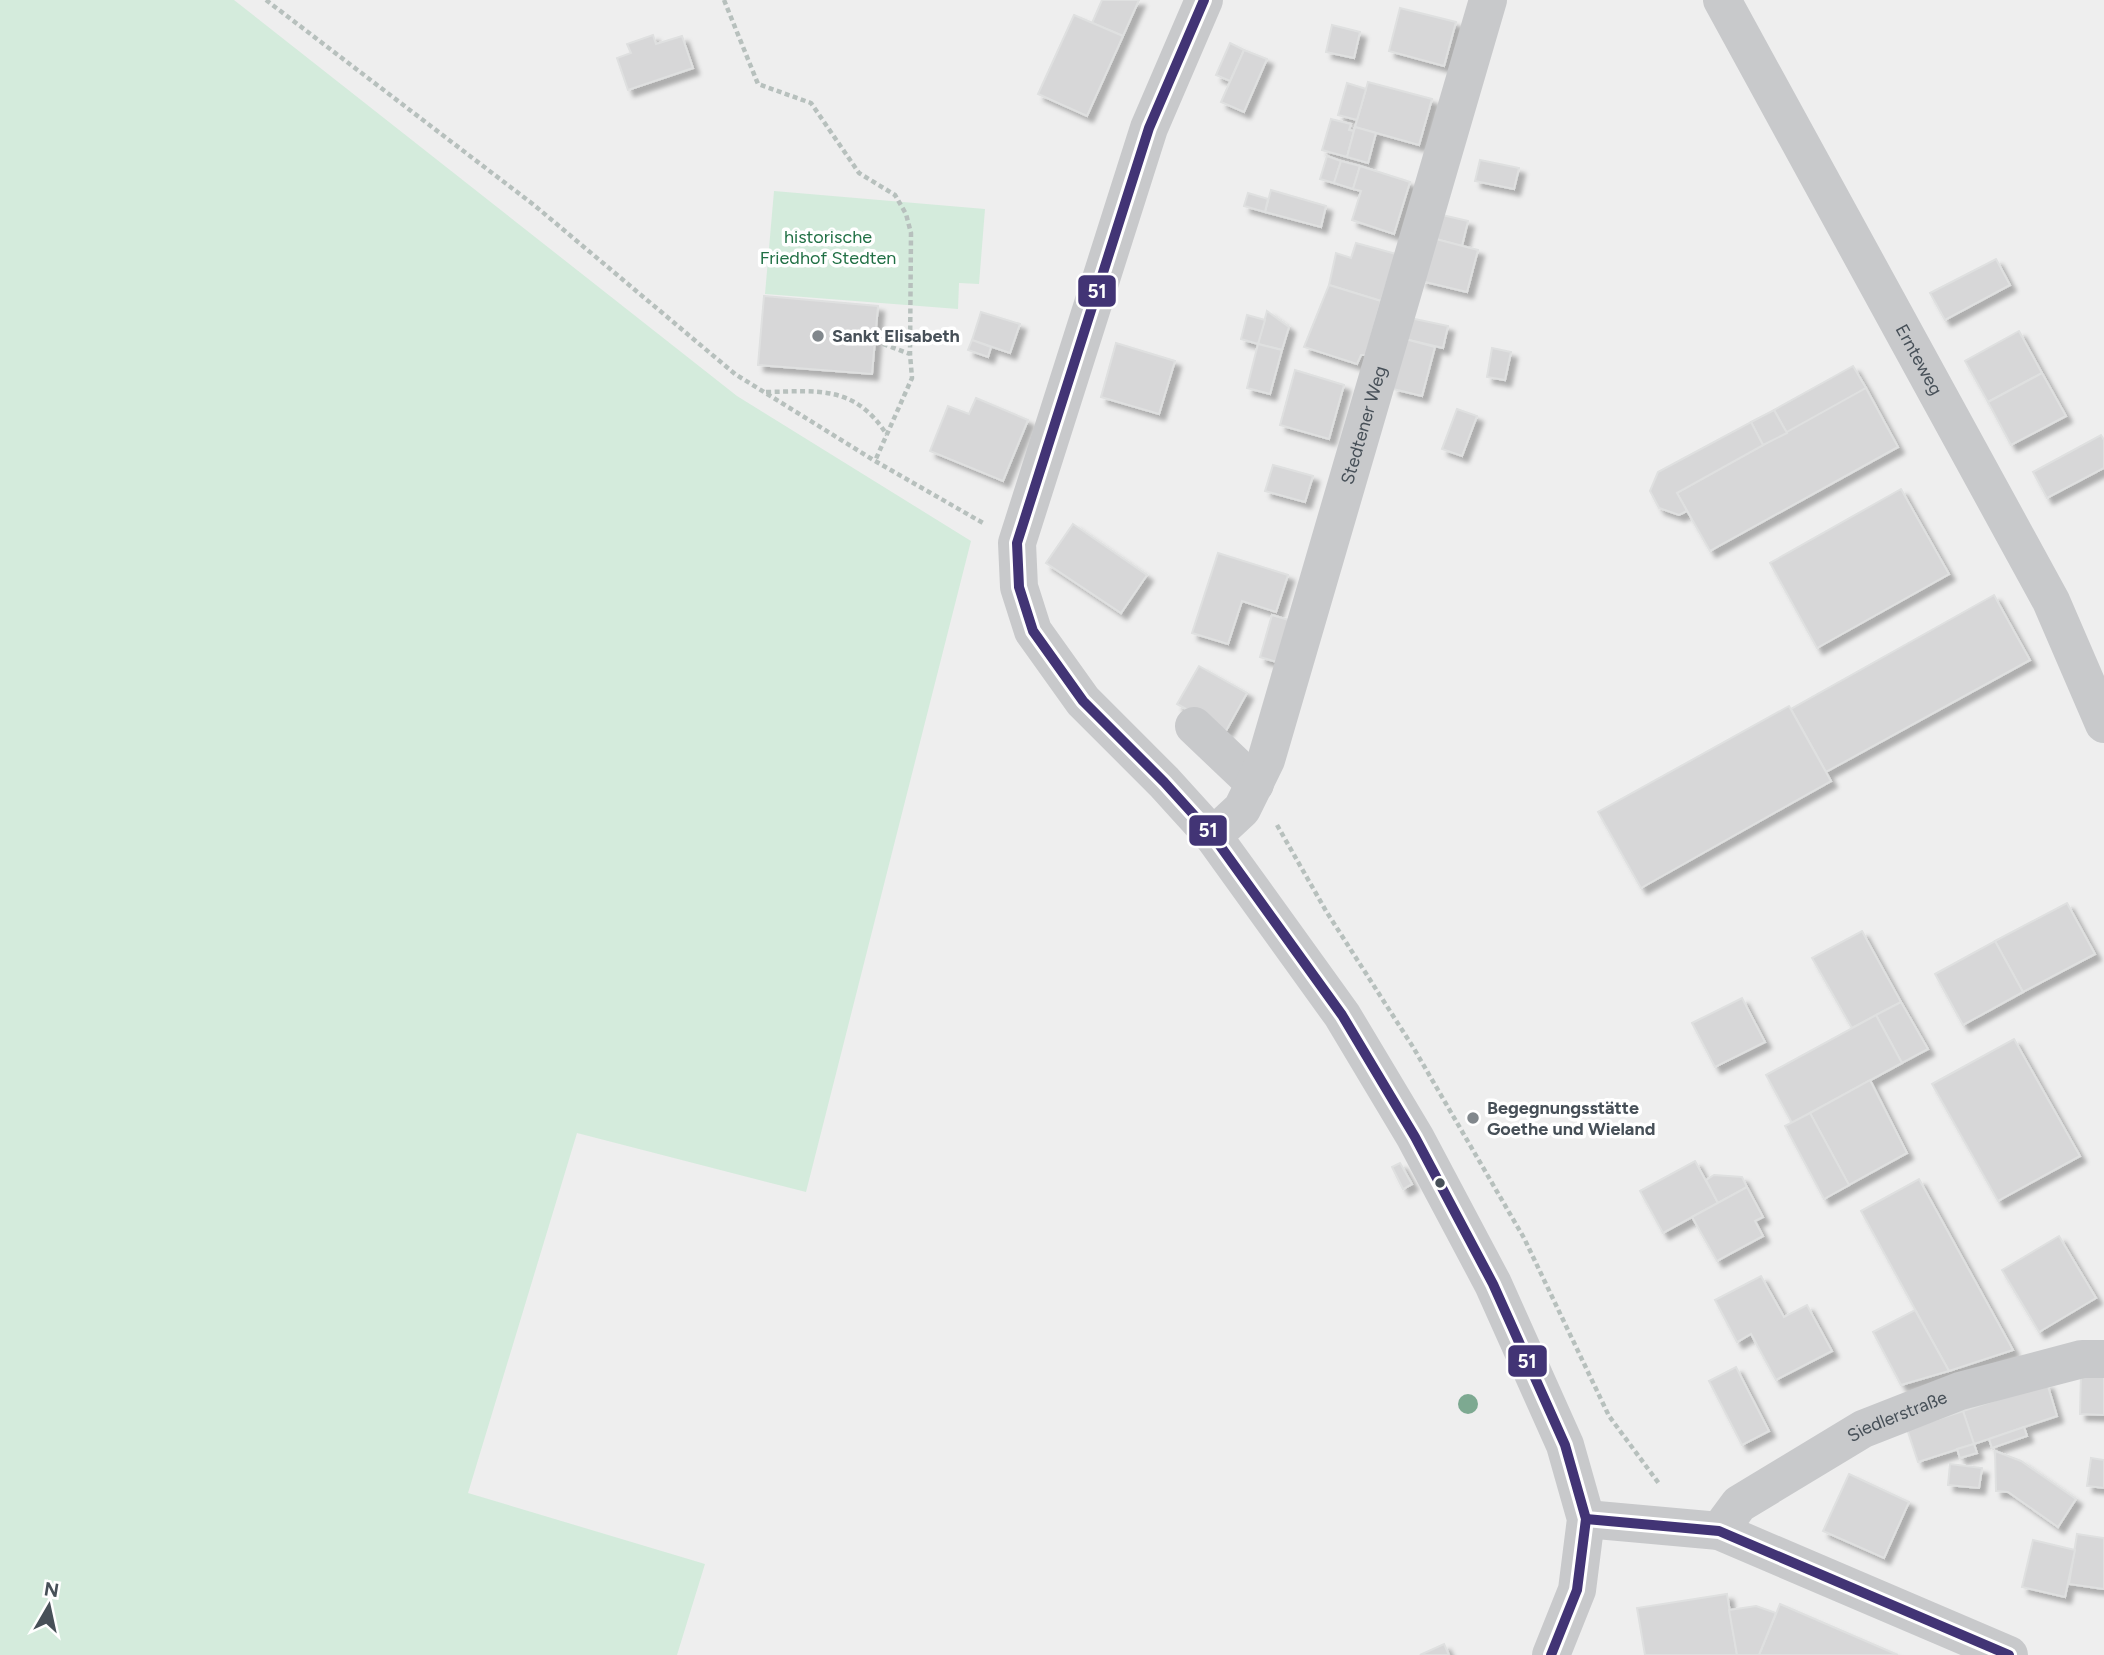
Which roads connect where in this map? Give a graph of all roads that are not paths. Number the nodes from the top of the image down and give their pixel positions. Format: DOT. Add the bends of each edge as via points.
graph roads {
  1 [pos="1204,0"];
  2 [pos="1488,0"];
  3 [pos="1722,0"];
  4 [pos="2104,724"];
  5 [pos="1194,726"];
  6 [pos="1272,770"];
  7 [pos="1213,836"];
  8 [pos="2104,1359"];
  9 [pos="1586,1519"];
  10 [pos="1719,1531"];
  11 [pos="1551,1655"];
  12 [pos="2009,1655"];
  1 -- 7 [label="street" via="1149,128 1017,543 1019,587 1033,631 1083,701"];
  2 -- 6 [label="street, Stedtener Weg"];
  3 -- 4 [label="street, Ernteweg" via="2051,601"];
  5 -- 6 [label="street"];
  6 -- 7 [label="street, Stedtener Weg"];
  7 -- 9 [label="street" via="1342,1015 1420,1147 1493,1284 1565,1445"];
  8 -- 10 [label="street, Siedlerstraße" via="2082,1359 1960,1391 1863,1429 1739,1504"];
  9 -- 10 [label="street"];
  9 -- 11 [label="street" via="1577,1590"];
  10 -- 12 [label="street"];
}
